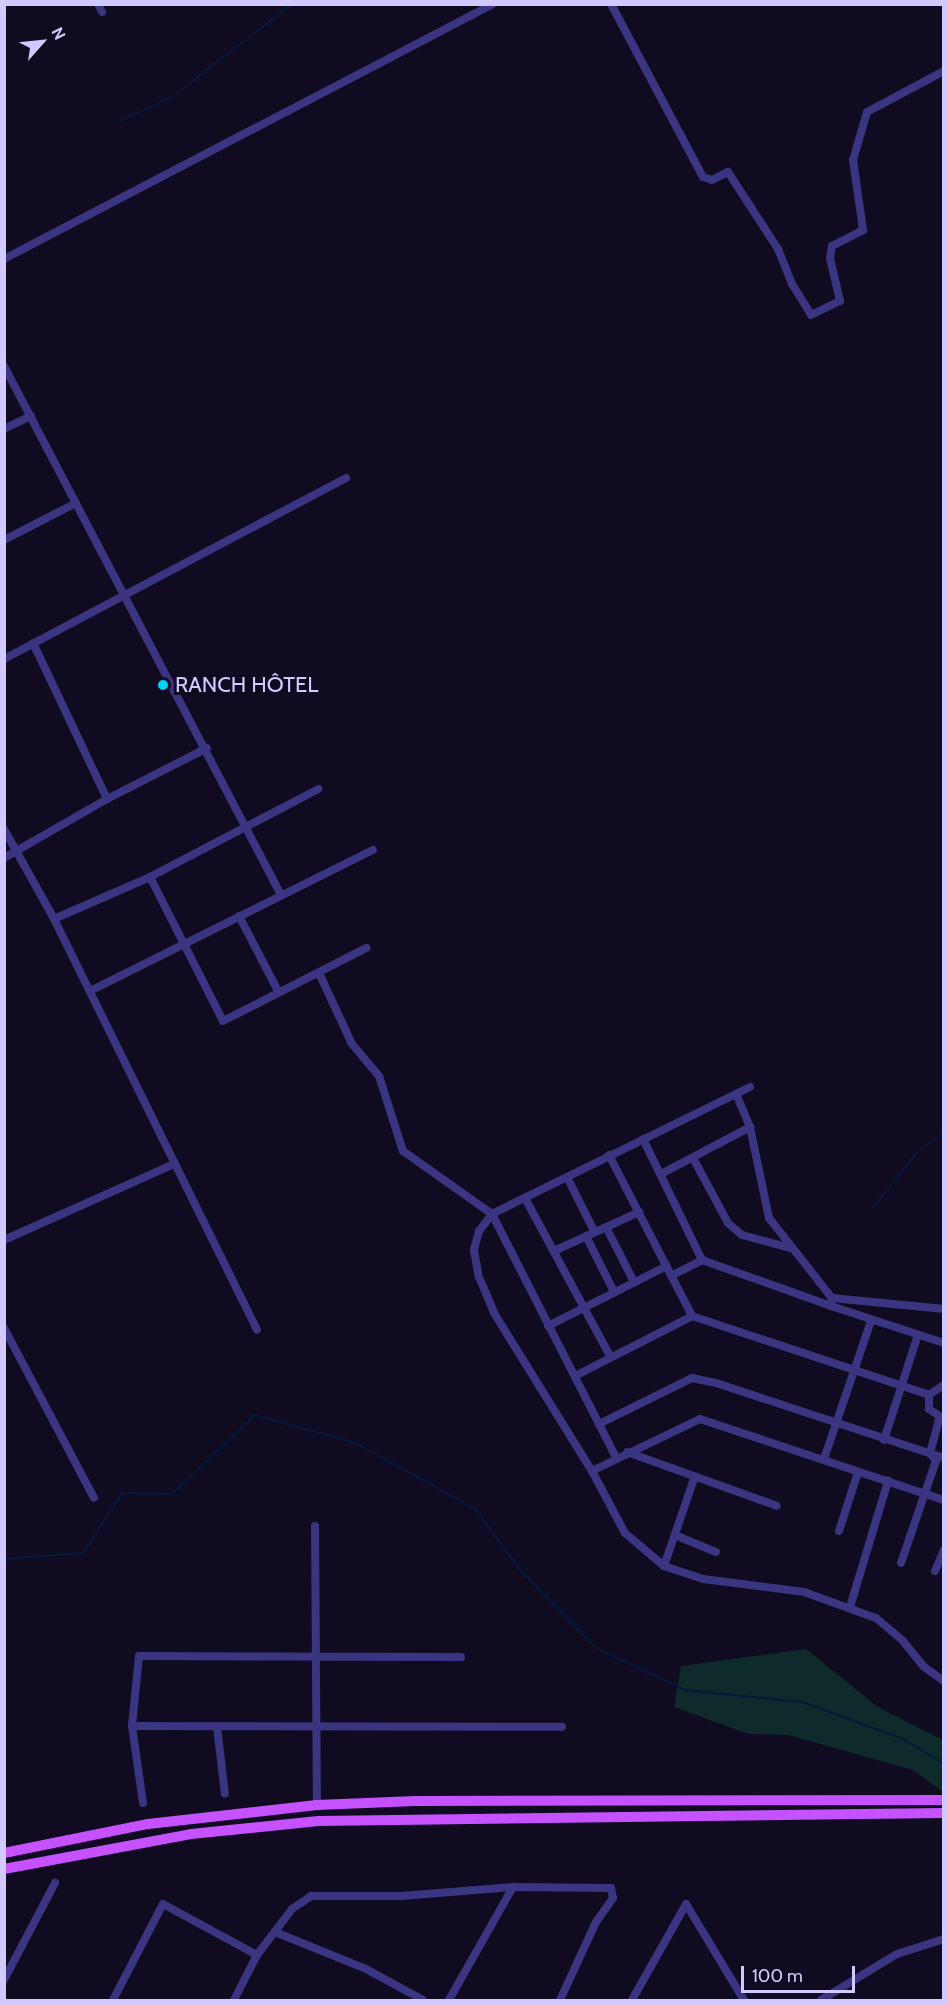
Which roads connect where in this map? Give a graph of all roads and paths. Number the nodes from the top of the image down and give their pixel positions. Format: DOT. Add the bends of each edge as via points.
graph roads {
  1 [pos="493,4"];
  2 [pos="611,4"];
  3 [pos="944,71"];
  4 [pos="4,259"];
  5 [pos="4,366"];
  6 [pos="31,416"];
  7 [pos="4,429"];
  8 [pos="346,478"];
  9 [pos="76,503"];
  10 [pos="4,540"];
  11 [pos="124,594"];
  12 [pos="33,644"];
  13 [pos="4,660"];
  14 [pos="207,748"];
  15 [pos="318,789"];
  16 [pos="107,799"];
  17 [pos="246,825"];
  18 [pos="4,829"];
  19 [pos="373,850"];
  20 [pos="16,852"];
  21 [pos="4,858"];
  22 [pos="150,877"];
  23 [pos="281,895"];
  24 [pos="239,916"];
  25 [pos="54,919"];
  26 [pos="184,944"];
  27 [pos="366,948"];
  28 [pos="319,973"];
  29 [pos="90,991"];
  30 [pos="278,991"];
  31 [pos="750,1087"];
  32 [pos="736,1094"];
  33 [pos="750,1127"];
  34 [pos="643,1139"];
  35 [pos="609,1155"];
  36 [pos="693,1158"];
  37 [pos="174,1164"];
  38 [pos="661,1174"];
  39 [pos="567,1177"];
  40 [pos="526,1200"];
  41 [pos="639,1212"];
  42 [pos="492,1214"];
  43 [pos="606,1227"];
  44 [pos="590,1233"];
  45 [pos="4,1240"];
  46 [pos="792,1248"];
  47 [pos="554,1251"];
  48 [pos="702,1260"];
  49 [pos="667,1266"];
  50 [pos="671,1276"];
  51 [pos="634,1282"];
  52 [pos="614,1292"];
  53 [pos="832,1302"];
  54 [pos="583,1307"];
  55 [pos="944,1309"];
  56 [pos="692,1316"];
  57 [pos="871,1321"];
  58 [pos="548,1326"];
  59 [pos="4,1328"];
  60 [pos="257,1329"];
  61 [pos="918,1335"];
  62 [pos="944,1343"];
  63 [pos="610,1356"];
  64 [pos="854,1372"];
  65 [pos="575,1376"];
  66 [pos="944,1385"];
  67 [pos="901,1388"];
  68 [pos="928,1395"];
  69 [pos="941,1418"];
  70 [pos="599,1424"];
  71 [pos="835,1425"];
  72 [pos="884,1440"];
  73 [pos="627,1452"];
  74 [pos="930,1453"];
  75 [pos="616,1457"];
  76 [pos="944,1458"];
  77 [pos="824,1459"];
  78 [pos="592,1471"];
  79 [pos="858,1472"];
  80 [pos="695,1476"];
  81 [pos="888,1481"];
  82 [pos="926,1495"];
  83 [pos="94,1498"];
  84 [pos="944,1500"];
  85 [pos="777,1506"];
  86 [pos="315,1526"];
  87 [pos="839,1531"];
  88 [pos="676,1536"];
  89 [pos="944,1550"];
  90 [pos="716,1552"];
  91 [pos="901,1563"];
  92 [pos="664,1566"];
  93 [pos="935,1571"];
  94 [pos="850,1607"];
  95 [pos="316,1657"];
  96 [pos="461,1657"];
  97 [pos="944,1681"];
  98 [pos="132,1726"];
  99 [pos="217,1727"];
  100 [pos="317,1727"];
  101 [pos="562,1727"];
  102 [pos="225,1794"];
  103 [pos="944,1800"];
  104 [pos="143,1803"];
  105 [pos="318,1805"];
  106 [pos="944,1813"];
  107 [pos="4,1853"];
  108 [pos="4,1869"];
  109 [pos="55,1883"];
  110 [pos="513,1887"];
  111 [pos="275,1932"];
  112 [pos="944,1939"];
  113 [pos="257,1955"];
  114 [pos="4,1980"];
  115 [pos="113,2001"];
  116 [pos="234,2001"];
  117 [pos="423,2001"];
  118 [pos="449,2001"];
  119 [pos="560,2001"];
  120 [pos="632,2001"];
  121 [pos="744,2001"];
  122 [pos="821,2001"];
  1 -- 4 [label="street"];
  2 -- 3 [label="street" via="703,177 712,180 728,172 778,249 792,284 811,315 840,301 830,258 832,246 863,230 853,160 867,112"];
  5 -- 6 [label="street"];
  6 -- 7 [label="street"];
  6 -- 9 [label="street"];
  8 -- 11 [label="street"];
  9 -- 10 [label="street"];
  9 -- 11 [label="street"];
  11 -- 12 [label="street"];
  11 -- 14 [label="street"];
  12 -- 13 [label="street"];
  12 -- 16 [label="street"];
  14 -- 16 [label="street"];
  14 -- 17 [label="street"];
  15 -- 17 [label="street"];
  16 -- 20 [label="street"];
  17 -- 22 [label="street"];
  17 -- 23 [label="street"];
  18 -- 20 [label="street"];
  19 -- 23 [label="street"];
  20 -- 21 [label="street"];
  20 -- 25 [label="street"];
  22 -- 25 [label="street"];
  22 -- 26 [label="street"];
  23 -- 24 [label="street"];
  24 -- 26 [label="street"];
  24 -- 30 [label="street"];
  25 -- 29 [label="street"];
  26 -- 29 [label="street"];
  26 -- 30 [label="street" via="223,1021"];
  27 -- 28 [label="street"];
  28 -- 30 [label="street"];
  28 -- 42 [label="street" via="352,1044 379,1076 403,1151"];
  29 -- 37 [label="street"];
  31 -- 32 [label="street"];
  32 -- 33 [label="street"];
  32 -- 34 [label="street"];
  33 -- 36 [label="street"];
  33 -- 46 [label="street" via="769,1218"];
  34 -- 35 [label="street"];
  34 -- 38 [label="street"];
  35 -- 39 [label="street"];
  35 -- 41 [label="street"];
  36 -- 38 [label="street"];
  36 -- 46 [label="street" via="728,1223 742,1235"];
  37 -- 45 [label="street"];
  37 -- 60 [label="street"];
  38 -- 48 [label="street"];
  39 -- 40 [label="street"];
  39 -- 44 [label="street"];
  40 -- 42 [label="street"];
  40 -- 47 [label="street"];
  41 -- 43 [label="street"];
  41 -- 49 [label="street"];
  42 -- 58 [label="street"];
  42 -- 78 [label="street" via="479,1231 474,1250 479,1277 494,1312"];
  43 -- 44 [label="street"];
  43 -- 51 [label="street"];
  44 -- 47 [label="street"];
  44 -- 52 [label="street"];
  46 -- 53 [label="street"];
  47 -- 54 [label="street"];
  48 -- 50 [label="street"];
  48 -- 53 [label="street"];
  49 -- 50 [label="street"];
  49 -- 51 [label="street"];
  50 -- 56 [label="street"];
  51 -- 52 [label="street"];
  52 -- 54 [label="street"];
  53 -- 55 [label="street"];
  53 -- 57 [label="street"];
  54 -- 58 [label="street"];
  54 -- 63 [label="street"];
  56 -- 63 [label="street"];
  56 -- 64 [label="street"];
  57 -- 61 [label="street"];
  57 -- 64 [label="street"];
  58 -- 65 [label="street"];
  59 -- 83 [label="street"];
  61 -- 62 [label="street"];
  61 -- 67 [label="street"];
  63 -- 65 [label="street"];
  64 -- 67 [label="street"];
  64 -- 71 [label="street"];
  65 -- 70 [label="street"];
  66 -- 68 [label="street"];
  67 -- 68 [label="street"];
  67 -- 72 [label="street"];
  68 -- 69 [label="street" via="929,1409"];
  69 -- 74 [label="street"];
  70 -- 71 [label="street" via="692,1378"];
  70 -- 75 [label="street"];
  71 -- 72 [label="street"];
  71 -- 77 [label="street"];
  72 -- 74 [label="street"];
  73 -- 75 [label="street"];
  73 -- 77 [label="street" via="700,1419"];
  73 -- 80 [label="street"];
  74 -- 76 [label="street"];
  74 -- 82 [label="street" via="936,1461"];
  75 -- 78 [label="street"];
  77 -- 79 [label="street"];
  78 -- 92 [label="street" via="625,1533"];
  79 -- 81 [label="street"];
  79 -- 87 [label="street"];
  80 -- 85 [label="street"];
  80 -- 88 [label="street"];
  81 -- 82 [label="street"];
  81 -- 94 [label="street"];
  82 -- 84 [label="street"];
  82 -- 91 [label="street"];
  86 -- 95 [label="street"];
  88 -- 90 [label="street"];
  88 -- 92 [label="street"];
  89 -- 93 [label="street"];
  92 -- 94 [label="street" via="703,1579 804,1592"];
  94 -- 97 [label="street" via="887,1626 923,1666"];
  95 -- 96 [label="street"];
  95 -- 98 [label="street" via="139,1656"];
  95 -- 100 [label="street"];
  98 -- 99 [label="street"];
  98 -- 104 [label="street"];
  99 -- 100 [label="street"];
  99 -- 102 [label="street"];
  100 -- 101 [label="street"];
  100 -- 105 [label="street"];
  103 -- 105 [label="main road" via="439,1800"];
  105 -- 107 [label="main road" via="148,1824"];
  106 -- 108 [label="main road" via="348,1820 191,1834"];
  109 -- 114 [label="street"];
  110 -- 111 [label="street" via="401,1896 311,1896 292,1909"];
  110 -- 118 [label="street"];
  110 -- 119 [label="street" via="603,1887 614,1892"];
  111 -- 113 [label="street"];
  111 -- 117 [label="street" via="366,1969"];
  112 -- 122 [label="street" via="897,1954"];
  113 -- 115 [label="street" via="163,1904"];
  113 -- 116 [label="street"];
  120 -- 121 [label="street" via="686,1904"];
}
